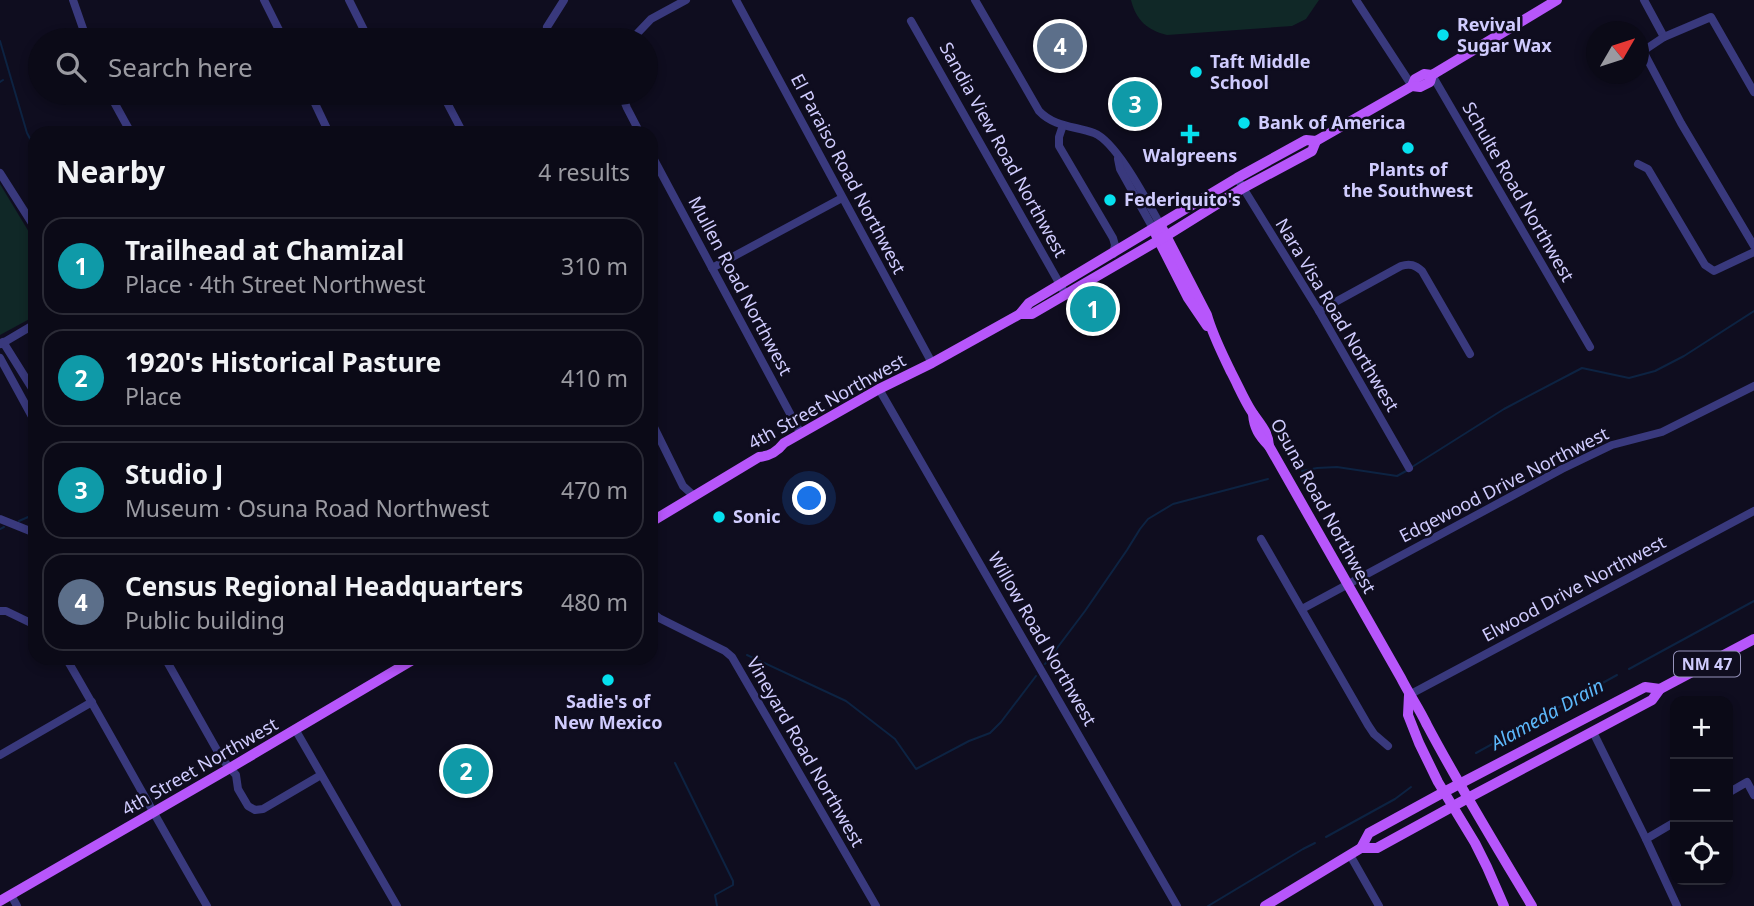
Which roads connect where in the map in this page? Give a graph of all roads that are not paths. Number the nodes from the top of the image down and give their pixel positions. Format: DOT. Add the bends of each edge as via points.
graph roads {
  1 [pos="73,0"];
  2 [pos="264,0"];
  3 [pos="349,0"];
  4 [pos="564,0"];
  5 [pos="686,0"];
  6 [pos="736,0"];
  7 [pos="975,0"];
  8 [pos="1356,0"];
  9 [pos="1557,0"];
  10 [pos="1644,0"];
  11 [pos="911,21"];
  12 [pos="547,27"];
  13 [pos="84,28"];
  14 [pos="278,28"];
  15 [pos="363,28"];
  16 [pos="642,28"];
  17 [pos="1664,37"];
  18 [pos="1432,75"];
  19 [pos="1412,86"];
  20 [pos="1754,92"];
  21 [pos="116,105"];
  22 [pos="316,105"];
  23 [pos="448,105"];
  24 [pos="626,105"];
  25 [pos="1063,125"];
  26 [pos="127,126"];
  27 [pos="326,126"];
  28 [pos="459,126"];
  29 [pos="636,126"];
  30 [pos="1316,142"];
  31 [pos="1638,164"];
  32 [pos="658,167"];
  33 [pos="0,173"];
  34 [pos="1237,178"];
  35 [pos="1243,188"];
  36 [pos="842,198"];
  37 [pos="28,217"];
  38 [pos="1159,233"];
  39 [pos="1754,246"];
  40 [pos="1754,252"];
  41 [pos="1113,254"];
  42 [pos="712,268"];
  43 [pos="1060,284"];
  44 [pos="1066,295"];
  45 [pos="1319,312"];
  46 [pos="1020,314"];
  47 [pos="28,328"];
  48 [pos="2,344"];
  49 [pos="1590,347"];
  50 [pos="1470,354"];
  51 [pos="0,358"];
  52 [pos="932,363"];
  53 [pos="28,383"];
  54 [pos="1754,386"];
  55 [pos="879,389"];
  56 [pos="28,409"];
  57 [pos="801,433"];
  58 [pos="658,435"];
  59 [pos="1409,468"];
  60 [pos="694,496"];
  61 [pos="1754,511"];
  62 [pos="658,518"];
  63 [pos="0,519"];
  64 [pos="28,530"];
  65 [pos="1261,539"];
  66 [pos="1347,584"];
  67 [pos="1301,609"];
  68 [pos="0,611"];
  69 [pos="658,617"];
  70 [pos="28,622"];
  71 [pos="1754,639"];
  72 [pos="70,665"];
  73 [pos="169,665"];
  74 [pos="404,665"];
  75 [pos="1660,689"];
  76 [pos="1409,695"];
  77 [pos="92,702"];
  78 [pos="295,730"];
  79 [pos="1593,732"];
  80 [pos="1388,746"];
  81 [pos="0,755"];
  82 [pos="230,768"];
  83 [pos="321,775"];
  84 [pos="1459,784"];
  85 [pos="1733,790"];
  86 [pos="1444,792"];
  87 [pos="1754,795"];
  88 [pos="1468,798"];
  89 [pos="1453,806"];
  90 [pos="154,812"];
  91 [pos="1670,825"];
  92 [pos="1646,839"];
  93 [pos="1361,848"];
  94 [pos="1350,855"];
  95 [pos="11,895"];
  96 [pos="0,901"];
  97 [pos="17,906"];
  98 [pos="207,906"];
  99 [pos="397,906"];
  100 [pos="876,906"];
  101 [pos="1177,906"];
  102 [pos="1265,906"];
  103 [pos="1379,906"];
  104 [pos="1504,906"];
  105 [pos="1532,906"];
  106 [pos="1677,906"];
  1 -- 13 [label="street"];
  2 -- 14 [label="street"];
  3 -- 15 [label="street"];
  4 -- 12 [label="street"];
  5 -- 16 [label="street"];
  6 -- 36 [label="street, El Paraiso Road Northwest"];
  7 -- 25 [label="street, Osuna Road Northwest" via="1039,111"];
  8 -- 19 [label="street"];
  9 -- 18 [label="main road, 4th Street Northwest"];
  10 -- 17 [label="street"];
  11 -- 43 [label="street, Sandia View Road Northwest"];
  17 -- 20 [label="street" via="1711,17"];
  17 -- 39 [label="street" via="1643,51"];
  18 -- 19 [label="main road, 4th Street Northwest" via="1424,74"];
  18 -- 49 [label="street, Schulte Road Northwest"];
  19 -- 30 [label="main road, 4th Street Northwest"];
  21 -- 26 [label="street"];
  22 -- 27 [label="street"];
  23 -- 28 [label="street"];
  24 -- 29 [label="street"];
  25 -- 38 [label="street, Osuna Road Northwest" via="1105,140 1126,166"];
  25 -- 41 [label="street" via="1059,146 1109,231 1115,245"];
  30 -- 34 [label="main road, 4th Street Northwest" via="1306,140"];
  30 -- 35 [label="main road, 4th Street Northwest" via="1312,151"];
  31 -- 40 [label="street" via="1648,170 1705,265 1714,271"];
  32 -- 42 [label="street, Mullen Road Northwest"];
  33 -- 37 [label="street"];
  34 -- 35 [label="street, Nara Visa Road Northwest"];
  34 -- 38 [label="main road, 4th Street Northwest"];
  35 -- 38 [label="main road, 4th Street Northwest"];
  35 -- 45 [label="street, Nara Visa Road Northwest"];
  36 -- 42 [label="street"];
  36 -- 52 [label="street, El Paraiso Road Northwest"];
  38 -- 41 [label="main road, 4th Street Northwest"];
  38 -- 44 [label="main road, 4th Street Northwest"];
  38 -- 66 [label="main road, Osuna Road Northwest" via="1188,298 1212,331 1253,413 1253,425"];
  41 -- 43 [label="main road, 4th Street Northwest"];
  42 -- 57 [label="street, Mullen Road Northwest"];
  43 -- 44 [label="street, Sandia View Road Northwest"];
  43 -- 46 [label="main road, 4th Street Northwest"];
  44 -- 46 [label="main road, 4th Street Northwest" via="1032,314"];
  45 -- 50 [label="street" via="1401,266 1413,265 1422,271"];
  45 -- 59 [label="street, Nara Visa Road Northwest"];
  46 -- 52 [label="main road, 4th Street Northwest"];
  47 -- 48 [label="street"];
  48 -- 53 [label="street"];
  51 -- 56 [label="street"];
  52 -- 55 [label="main road, 4th Street Northwest"];
  54 -- 66 [label="street, Edgewood Drive Northwest" via="1662,432 1612,445 1562,469"];
  55 -- 57 [label="main road, 4th Street Northwest"];
  55 -- 101 [label="street, Willow Road Northwest"];
  57 -- 60 [label="main road, 4th Street Northwest"];
  58 -- 60 [label="street" via="683,486"];
  60 -- 62 [label="main road, 4th Street Northwest"];
  61 -- 76 [label="street, Elwood Drive Northwest"];
  63 -- 64 [label="street"];
  65 -- 67 [label="street"];
  66 -- 67 [label="street, Edgewood Drive Northwest"];
  66 -- 76 [label="main road, Osuna Road Northwest"];
  67 -- 80 [label="street" via="1368,725"];
  68 -- 70 [label="street"];
  69 -- 100 [label="street, Vineyard Road Northwest" via="732,657"];
  71 -- 75 [label="main road, NM 47"];
  72 -- 77 [label="street"];
  73 -- 82 [label="street"];
  74 -- 78 [label="main road, 4th Street Northwest"];
  75 -- 79 [label="main road, NM 47" via="1652,700"];
  75 -- 84 [label="main road, NM 47" via="1645,687"];
  76 -- 84 [label="main road, Osuna Road Northwest"];
  76 -- 86 [label="main road, Osuna Road Northwest" via="1408,715"];
  77 -- 81 [label="street"];
  77 -- 90 [label="street"];
  78 -- 82 [label="main road, 4th Street Northwest"];
  78 -- 83 [label="street"];
  79 -- 88 [label="main road, NM 47"];
  79 -- 92 [label="street"];
  82 -- 83 [label="street" via="248,806 255,810"];
  82 -- 90 [label="main road, 4th Street Northwest"];
  83 -- 99 [label="street"];
  84 -- 86 [label="main road, NM 47"];
  84 -- 88 [label="main road, Osuna Road Northwest"];
  85 -- 87 [label="street" via="1747,782"];
  86 -- 89 [label="main road, Osuna Road Northwest"];
  86 -- 93 [label="main road, NM 47" via="1369,833"];
  88 -- 89 [label="main road, NM 47"];
  88 -- 105 [label="main road, Osuna Road Northwest"];
  89 -- 93 [label="main road, NM 47" via="1377,848"];
  89 -- 104 [label="main road, Osuna Road Northwest"];
  90 -- 95 [label="main road, 4th Street Northwest"];
  90 -- 98 [label="street"];
  91 -- 92 [label="street"];
  92 -- 106 [label="street"];
  93 -- 94 [label="main road, NM 47"];
  94 -- 102 [label="main road, NM 47"];
  94 -- 103 [label="street"];
  95 -- 96 [label="main road, 4th Street Northwest"];
  95 -- 97 [label="street"];
}
